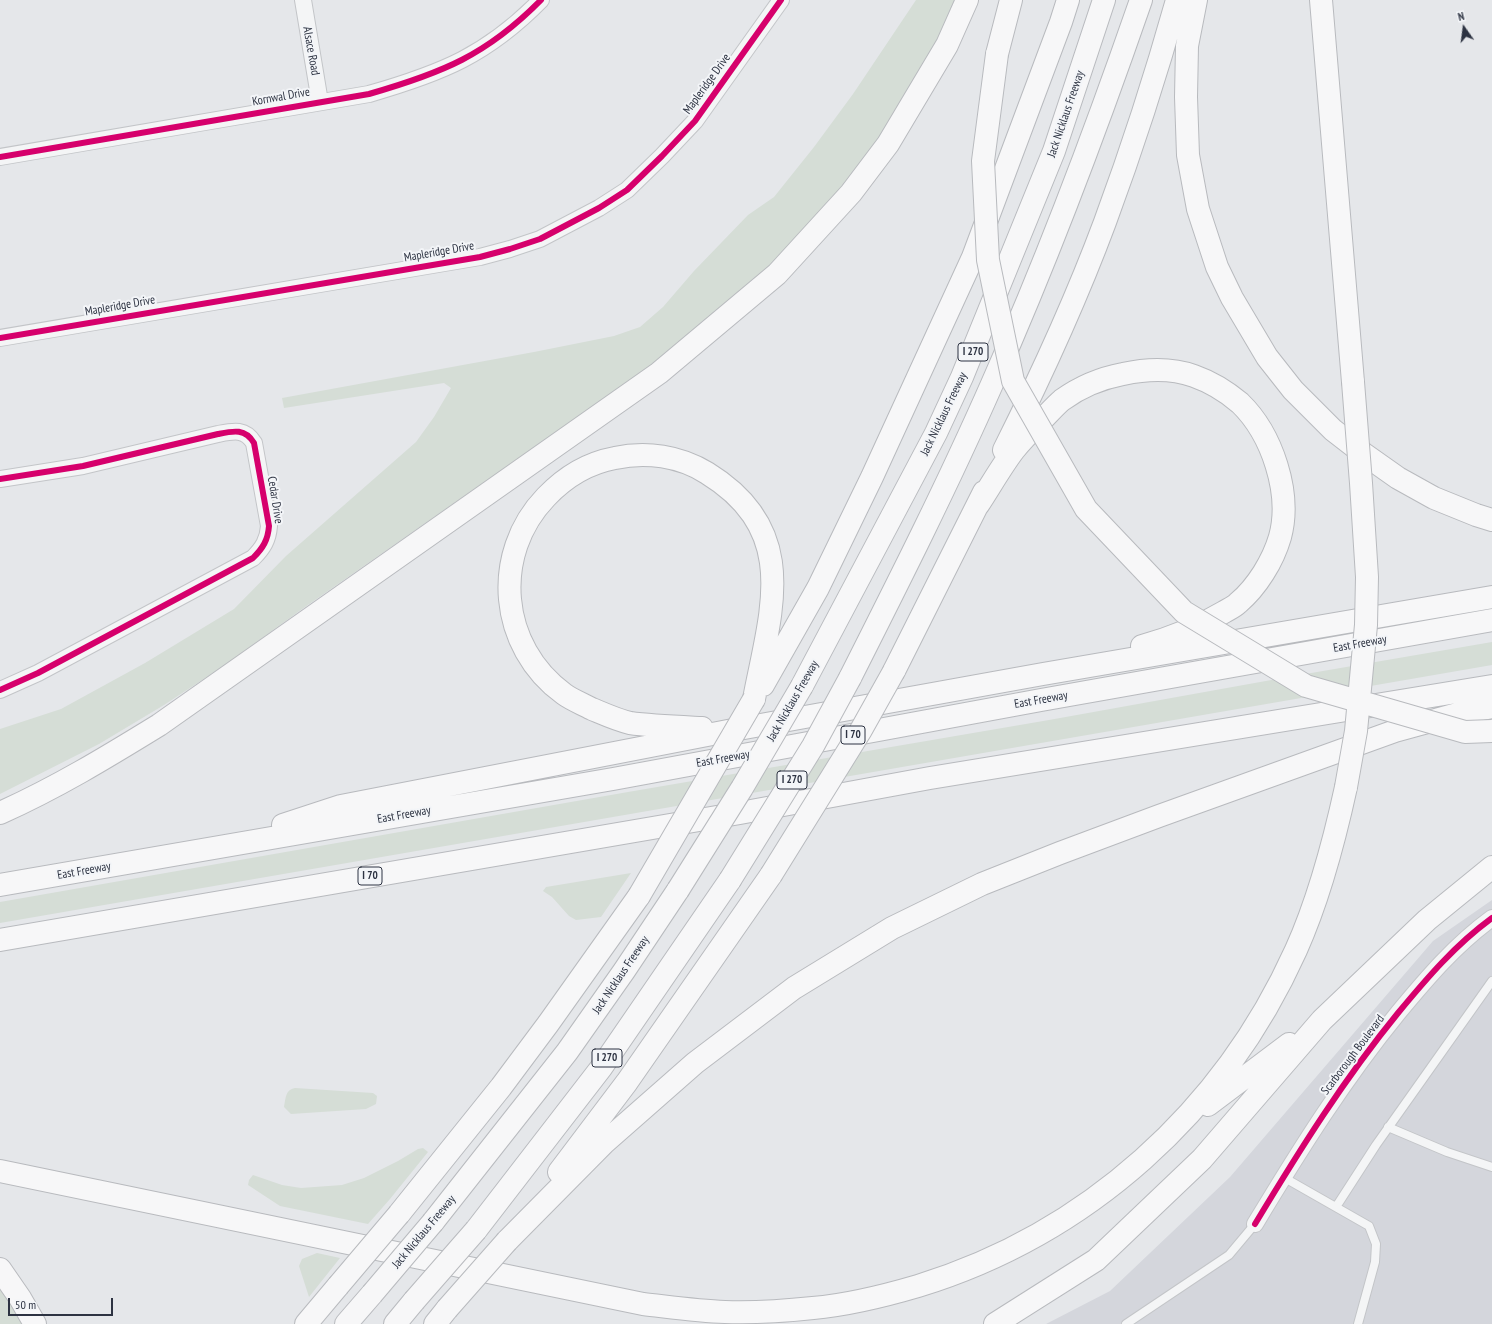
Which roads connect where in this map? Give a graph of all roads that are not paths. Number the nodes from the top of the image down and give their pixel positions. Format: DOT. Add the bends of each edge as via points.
graph roads {
  1 [pos="303,0"];
  2 [pos="541,0"];
  3 [pos="781,0"];
  4 [pos="967,0"];
  5 [pos="1011,0"];
  6 [pos="1068,0"];
  7 [pos="1104,0"];
  8 [pos="1141,0"];
  9 [pos="1177,0"];
  10 [pos="1196,0"];
  11 [pos="1321,0"];
  12 [pos="320,102"];
  13 [pos="0,157"];
  14 [pos="0,338"];
  15 [pos="0,480"];
  16 [pos="978,505"];
  17 [pos="1492,520"];
  18 [pos="1492,597"];
  19 [pos="1492,620"];
  20 [pos="1043,674"];
  21 [pos="1492,686"];
  22 [pos="0,690"];
  23 [pos="754,700"];
  24 [pos="1492,707"];
  25 [pos="733,730"];
  26 [pos="1492,731"];
  27 [pos="0,813"];
  28 [pos="215,848"];
  29 [pos="1492,867"];
  30 [pos="0,885"];
  31 [pos="1492,918"];
  32 [pos="0,940"];
  33 [pos="1492,982"];
  34 [pos="1322,1020"];
  35 [pos="1388,1127"];
  36 [pos="1173,1130"];
  37 [pos="1492,1166"];
  38 [pos="0,1171"];
  39 [pos="1283,1176"];
  40 [pos="1336,1207"];
  41 [pos="1255,1224"];
  42 [pos="507,1241"];
  43 [pos="0,1269"];
  44 [pos="441,1316"];
  45 [pos="35,1324"];
  46 [pos="306,1324"];
  47 [pos="346,1324"];
  48 [pos="395,1324"];
  49 [pos="995,1324"];
  50 [pos="1126,1324"];
  51 [pos="1358,1324"];
  1 -- 12 [label="street, Alsace Road"];
  2 -- 12 [label="street, Kornwal Drive" via="505,34 453,65 369,94"];
  3 -- 14 [label="street, Mapleridge Drive" via="695,122 662,156 627,190 540,239 480,257"];
  4 -- 27 [label="highway" via="947,45 888,144 851,193 777,274 659,374 159,725 85,771"];
  5 -- 26 [label="highway, bridge" via="997,54 983,161 988,260 1013,381 1086,509 1184,612 1306,686 1465,732"];
  6 -- 23 [label="highway" via="973,258 818,588"];
  7 -- 47 [label="highway, Jack Nicklaus Freeway / I 270, bridge" via="1054,150 962,377 930,446 802,686 678,890 567,1052 433,1222"];
  8 -- 48 [label="highway, I 270, bridge" via="1086,156 992,383 942,493 850,678 809,753 730,880 601,1068 476,1230"];
  9 -- 16 [label="highway" via="1124,166 1086,271 1033,392"];
  10 -- 17 [label="highway" via="1187,46 1188,155 1198,209 1217,267 1232,298 1267,357 1293,390 1333,430 1398,478 1434,498"];
  11 -- 36 [label="highway, bridge" via="1366,569 1366,617 1356,731 1337,826 1325,869 1296,950 1250,1034 1215,1084"];
  12 -- 13 [label="street, Kornwal Drive"];
  15 -- 22 [label="street, Cedar Drive" via="83,466 218,434 240,432 254,443 269,526 265,543 253,558 38,673"];
  16 -- 20 [label="highway" via="1014,450 1062,400 1097,382 1133,372 1178,372 1194,376 1224,391 1248,413 1274,456 1282,491 1280,536 1262,575 1238,604 1217,617 1151,644"];
  16 -- 42 [label="highway, bridge" via="894,670 857,736 771,875 627,1082"];
  18 -- 20 [label="highway"];
  19 -- 28 [label="highway, East Freeway / I 70" via="597,782"];
  20 -- 25 [label="highway"];
  21 -- 32 [label="highway, I 70" via="930,778"];
  23 -- 25 [label="highway" via="772,607 772,571 766,540 760,525 737,495 698,467 673,458 638,454 607,459 586,467 554,489 525,524 509,578 513,621 526,651 537,668 564,695 604,714 629,722"];
  23 -- 46 [label="highway, bridge" via="639,896 553,1018 399,1214"];
  24 -- 42 [label="highway" via="1394,731 1194,803 982,884 892,928 794,988 695,1063 604,1143"];
  25 -- 28 [label="highway" via="341,806"];
  28 -- 30 [label="highway, East Freeway / I 70"];
  29 -- 34 [label="highway" via="1427,920"];
  31 -- 39 [label="street, Scarborough Boulevard" via="1439,964 1387,1027 1355,1069"];
  33 -- 35 [label="lane"];
  34 -- 36 [label="highway"];
  34 -- 49 [label="highway" via="1202,1159 1096,1260"];
  35 -- 37 [label="lane" via="1447,1152"];
  35 -- 40 [label="lane"];
  36 -- 38 [label="highway" via="1134,1168 1092,1201 1062,1221 979,1264 951,1275 854,1302 759,1312 695,1310 628,1302"];
  39 -- 40 [label="lane"];
  39 -- 41 [label="street, Scarborough Boulevard"];
  40 -- 51 [label="lane" via="1369,1226 1376,1244 1375,1262"];
  41 -- 50 [label="lane" via="1229,1255"];
  42 -- 44 [label="highway, bridge"];
  43 -- 45 [label="highway"];
}
